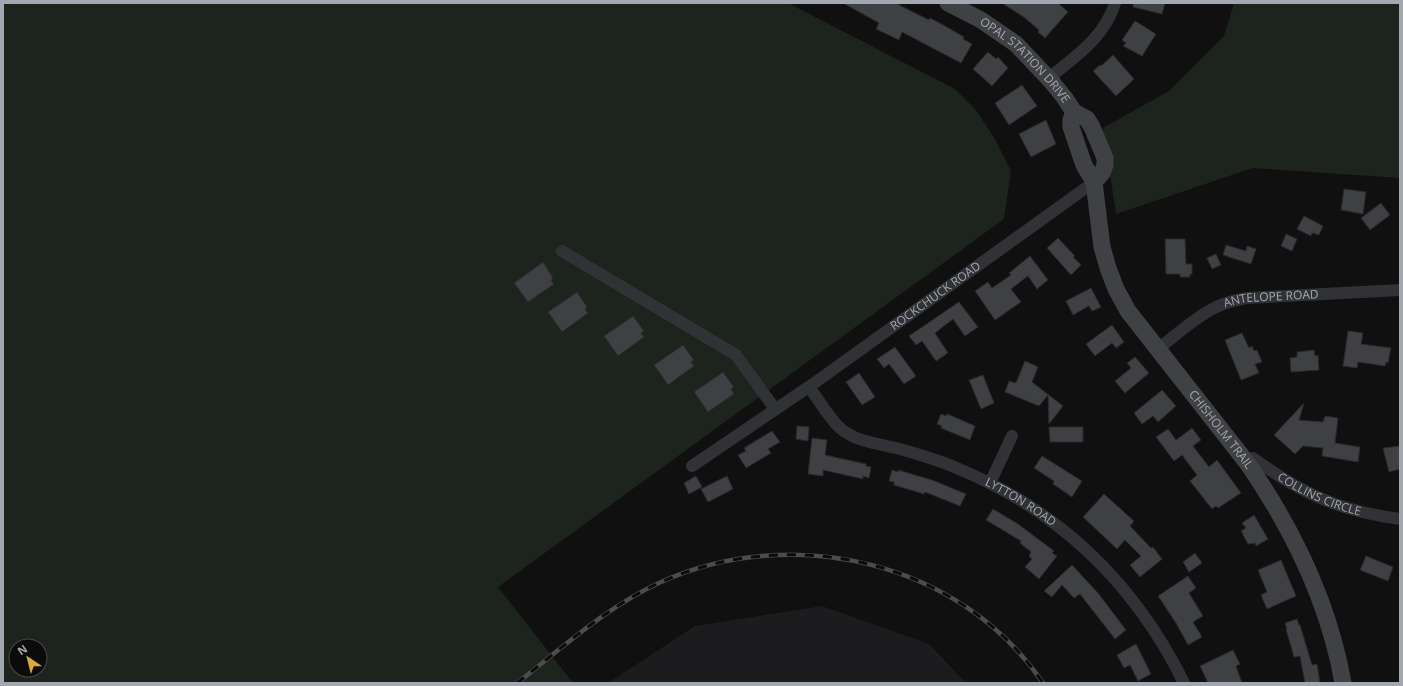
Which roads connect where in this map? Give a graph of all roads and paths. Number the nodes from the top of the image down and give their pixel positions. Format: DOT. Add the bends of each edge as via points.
graph roads {
  1 [pos="948,3"];
  2 [pos="1115,3"];
  3 [pos="1049,78"];
  4 [pos="1094,182"];
  5 [pos="562,251"];
  6 [pos="1400,290"];
  7 [pos="1158,349"];
  8 [pos="809,387"];
  9 [pos="775,410"];
  10 [pos="1012,436"];
  11 [pos="1248,464"];
  12 [pos="692,466"];
  13 [pos="990,482"];
  14 [pos="1400,519"];
  15 [pos="1184,683"];
  16 [pos="1343,683"];
  1 -- 3 [label="street, OPAL STATION DRIVE" via="981,20 1016,44"];
  2 -- 3 [label="street" via="1107,23 1096,38"];
  3 -- 4 [label="street, OPAL STATION DRIVE" via="1074,112 1071,127 1084,165"];
  4 -- 7 [label="street, CHISHOLM TRAIL" via="1102,247 1116,289 1128,311"];
  4 -- 8 [label="street, ROCKCHUCK ROAD"];
  5 -- 9 [label="street" via="736,355"];
  6 -- 7 [label="street, ANTELOPE ROAD" via="1235,300 1200,316"];
  7 -- 11 [label="street, CHISHOLM TRAIL"];
  8 -- 9 [label="street, ROCKCHUCK ROAD"];
  8 -- 13 [label="street, LYTTON ROAD" via="839,427 849,435 862,441 922,455"];
  9 -- 12 [label="street, ROCKCHUCK ROAD"];
  10 -- 13 [label="street"];
  11 -- 14 [label="street, COLLINS CIRCLE" via="1254,458 1277,476 1328,502 1355,511"];
  11 -- 16 [label="street, CHISHOLM TRAIL" via="1281,515 1303,557 1332,634"];
  13 -- 15 [label="street, LYTTON ROAD" via="1051,520 1105,567 1152,625"];
}
